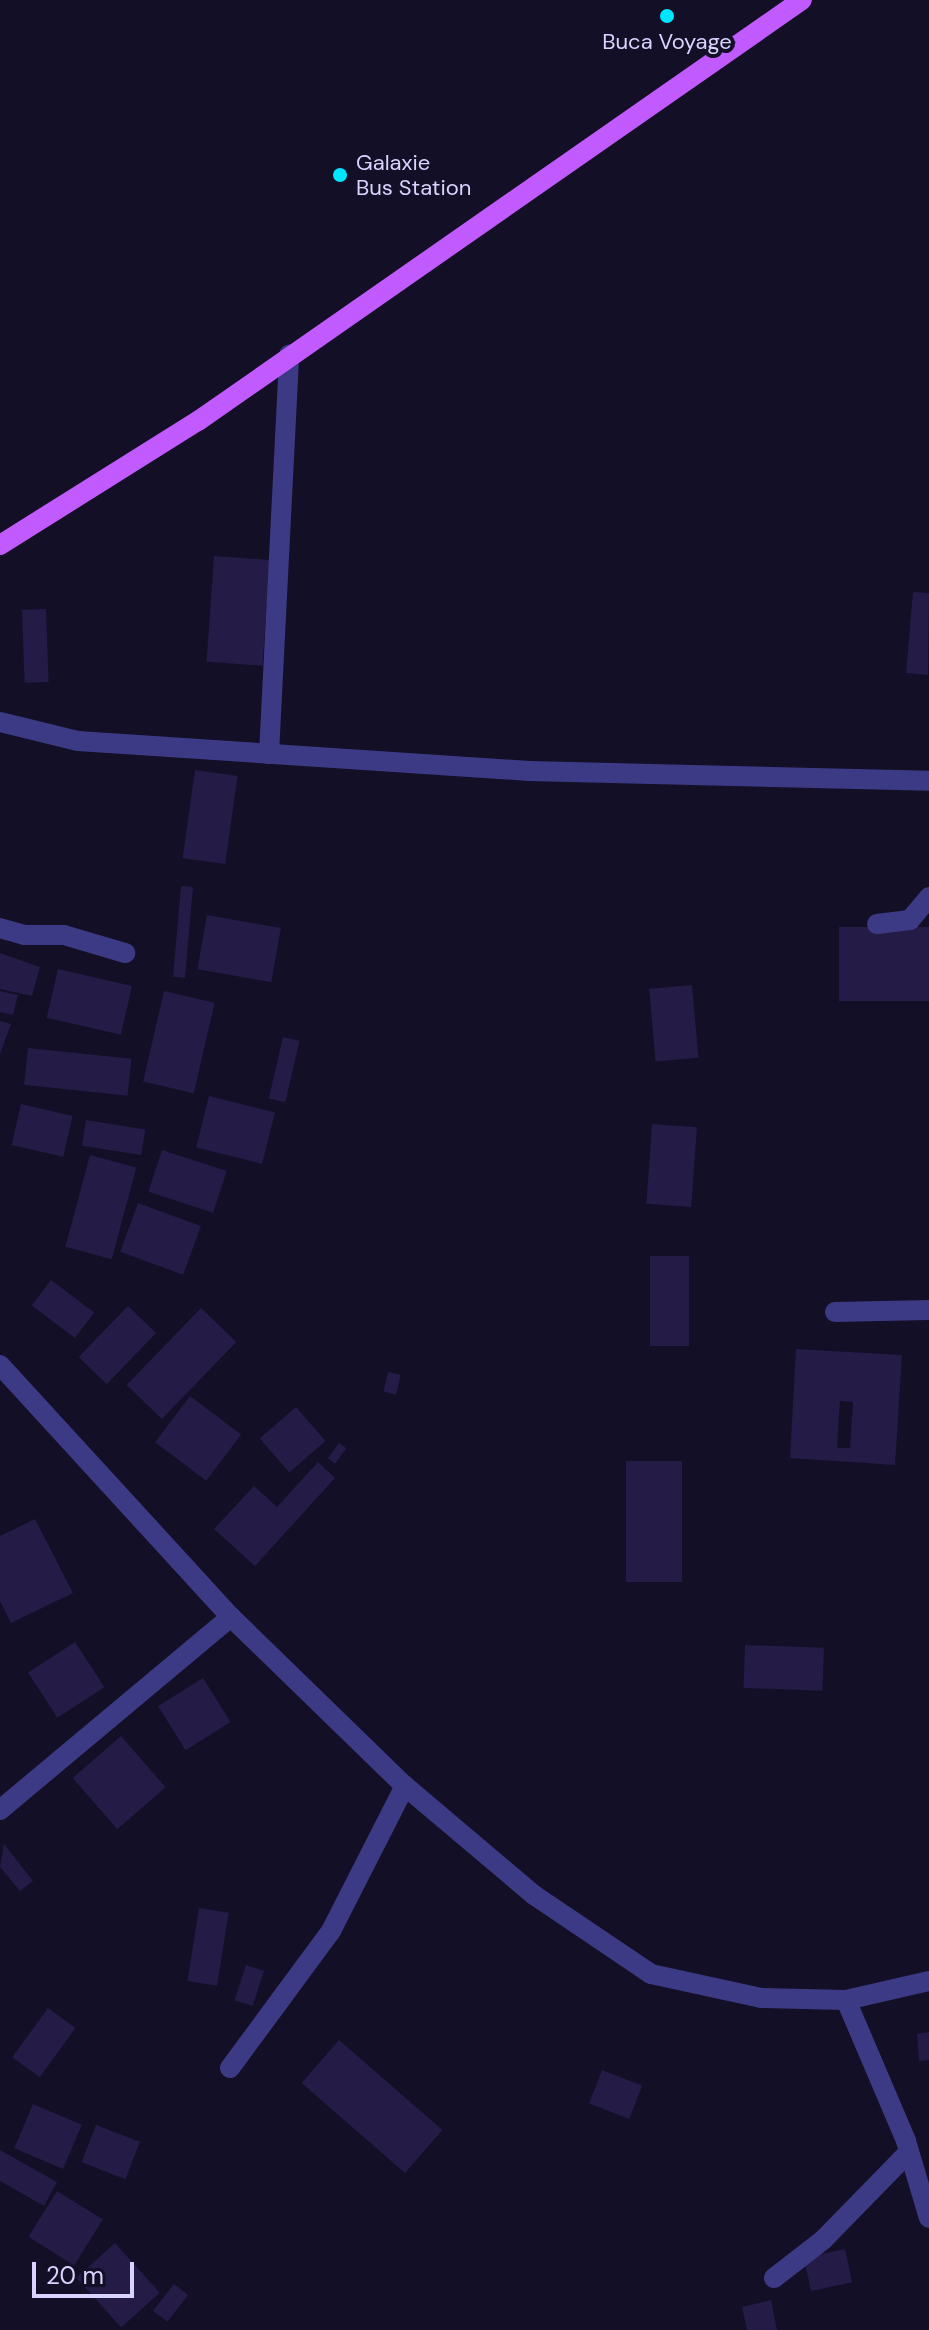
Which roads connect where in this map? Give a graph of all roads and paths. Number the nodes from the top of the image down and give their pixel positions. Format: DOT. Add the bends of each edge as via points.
graph roads {
  1 [pos="802,0"];
  2 [pos="289,355"];
  3 [pos="0,545"];
  4 [pos="0,722"];
  5 [pos="269,754"];
  6 [pos="929,781"];
  7 [pos="929,897"];
  8 [pos="877,924"];
  9 [pos="0,928"];
  10 [pos="125,953"];
  11 [pos="929,1310"];
  12 [pos="835,1312"];
  13 [pos="0,1365"];
  14 [pos="231,1617"];
  15 [pos="405,1786"];
  16 [pos="0,1810"];
  17 [pos="929,1981"];
  18 [pos="846,2000"];
  19 [pos="230,2068"];
  20 [pos="909,2152"];
  21 [pos="929,2218"];
  22 [pos="774,2278"];
  1 -- 2 [label="main road"];
  2 -- 3 [label="main road" via="198,421"];
  2 -- 5 [label="street"];
  4 -- 5 [label="street" via="78,741"];
  5 -- 6 [label="street" via="529,771"];
  7 -- 8 [label="street" via="910,920"];
  9 -- 10 [label="street" via="64,935"];
  11 -- 12 [label="street"];
  13 -- 14 [label="street"];
  14 -- 15 [label="street"];
  14 -- 16 [label="street"];
  15 -- 18 [label="street" via="534,1895 651,1974 761,1998"];
  15 -- 19 [label="street" via="331,1931"];
  17 -- 18 [label="street"];
  18 -- 20 [label="street"];
  20 -- 21 [label="street"];
  20 -- 22 [label="street" via="823,2240"];
}
